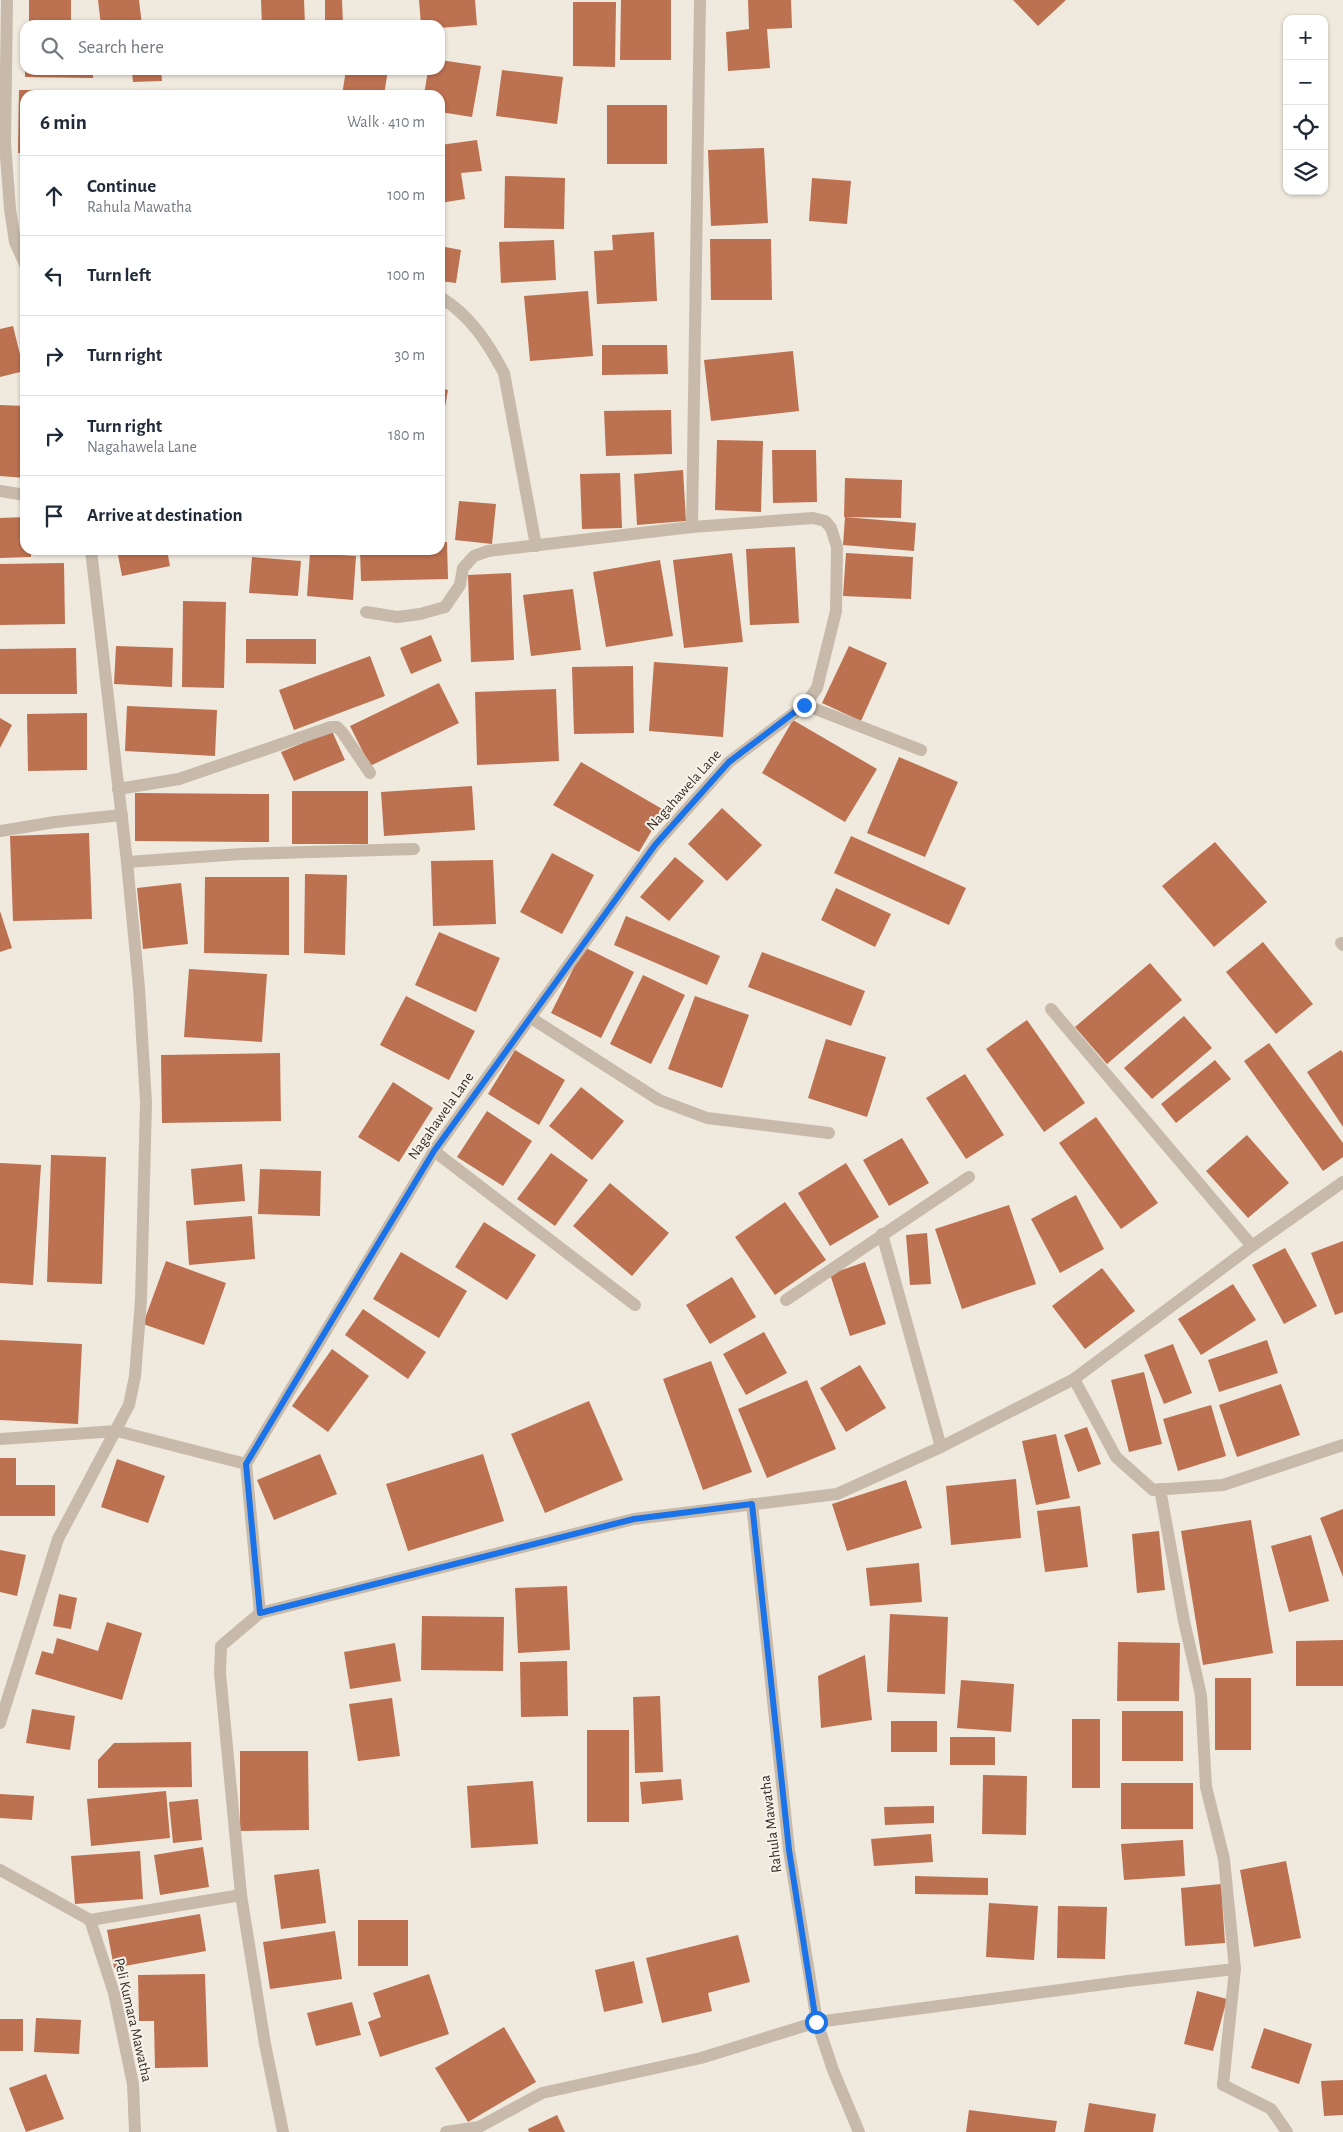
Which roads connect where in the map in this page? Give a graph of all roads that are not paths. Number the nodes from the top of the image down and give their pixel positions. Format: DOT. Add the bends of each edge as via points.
graph roads {
  1 [pos="7,0"];
  2 [pos="700,0"];
  3 [pos="20,253"];
  4 [pos="445,300"];
  5 [pos="0,491"];
  6 [pos="20,494"];
  7 [pos="692,526"];
  8 [pos="536,546"];
  9 [pos="92,555"];
  10 [pos="366,612"];
  11 [pos="804,705"];
  12 [pos="921,750"];
  13 [pos="370,773"];
  14 [pos="118,789"];
  15 [pos="122,816"];
  16 [pos="0,831"];
  17 [pos="414,849"];
  18 [pos="128,862"];
  19 [pos="1051,1009"];
  20 [pos="531,1018"];
  21 [pos="828,1133"];
  22 [pos="434,1151"];
  23 [pos="969,1177"];
  24 [pos="1343,1182"];
  25 [pos="882,1234"];
  26 [pos="1252,1246"];
  27 [pos="786,1300"];
  28 [pos="635,1305"];
  29 [pos="1074,1379"];
  30 [pos="117,1431"];
  31 [pos="0,1439"];
  32 [pos="1343,1445"];
  33 [pos="941,1447"];
  34 [pos="246,1464"];
  35 [pos="1160,1489"];
  36 [pos="752,1504"];
  37 [pos="260,1613"];
  38 [pos="0,1724"];
  39 [pos="0,1870"];
  40 [pos="241,1895"];
  41 [pos="90,1920"];
  42 [pos="1234,1969"];
  43 [pos="816,2022"];
  44 [pos="135,2132"];
  45 [pos="283,2132"];
  46 [pos="446,2132"];
  47 [pos="859,2132"];
  48 [pos="1287,2132"];
  1 -- 3 [label="street" via="5,142 10,209"];
  2 -- 7 [label="street"];
  4 -- 8 [label="street" via="474,326 504,373"];
  5 -- 6 [label="street"];
  7 -- 8 [label="street, Nagahawela Lane"];
  7 -- 11 [label="street, Nagahawela Lane" via="813,518 824,521 831,528 836,546 836,611 816,688"];
  8 -- 10 [label="street, Nagahawela Lane" via="488,550 474,556 463,568 460,586 445,607 397,617"];
  9 -- 14 [label="street"];
  11 -- 12 [label="street"];
  11 -- 20 [label="street, Nagahawela Lane" via="729,762 655,845"];
  13 -- 14 [label="street" via="342,732 331,727 179,780"];
  14 -- 15 [label="street"];
  15 -- 16 [label="street"];
  15 -- 18 [label="street"];
  17 -- 18 [label="street" via="241,854"];
  18 -- 30 [label="street" via="140,988 146,1102 136,1376 129,1406"];
  19 -- 26 [label="street"];
  20 -- 21 [label="street" via="659,1100 707,1118"];
  20 -- 22 [label="street, Nagahawela Lane"];
  22 -- 28 [label="street"];
  22 -- 34 [label="street, Nagahawela Lane"];
  23 -- 25 [label="street"];
  24 -- 26 [label="street"];
  25 -- 27 [label="street"];
  25 -- 33 [label="street"];
  26 -- 29 [label="street"];
  29 -- 33 [label="street"];
  29 -- 35 [label="street" via="1116,1457 1153,1490"];
  30 -- 31 [label="street"];
  30 -- 34 [label="street"];
  30 -- 38 [label="street" via="58,1539"];
  32 -- 35 [label="street" via="1223,1485"];
  33 -- 36 [label="street" via="837,1494"];
  34 -- 37 [label="street"];
  35 -- 42 [label="street" via="1201,1695 1206,1787 1224,1859"];
  36 -- 37 [label="street" via="634,1519"];
  36 -- 43 [label="street, Rahula Mawatha" via="789,1850"];
  37 -- 40 [label="street" via="221,1646 220,1673"];
  39 -- 41 [label="street"];
  40 -- 41 [label="street"];
  40 -- 45 [label="street"];
  41 -- 44 [label="street, Peli Kumara Mawatha" via="114,1993 131,2075"];
  42 -- 43 [label="street"];
  42 -- 48 [label="street" via="1222,2085 1271,2109"];
  43 -- 46 [label="street" via="701,2058 542,2093 479,2126"];
  43 -- 47 [label="street, Rahula Mawatha" via="832,2070"];
}
